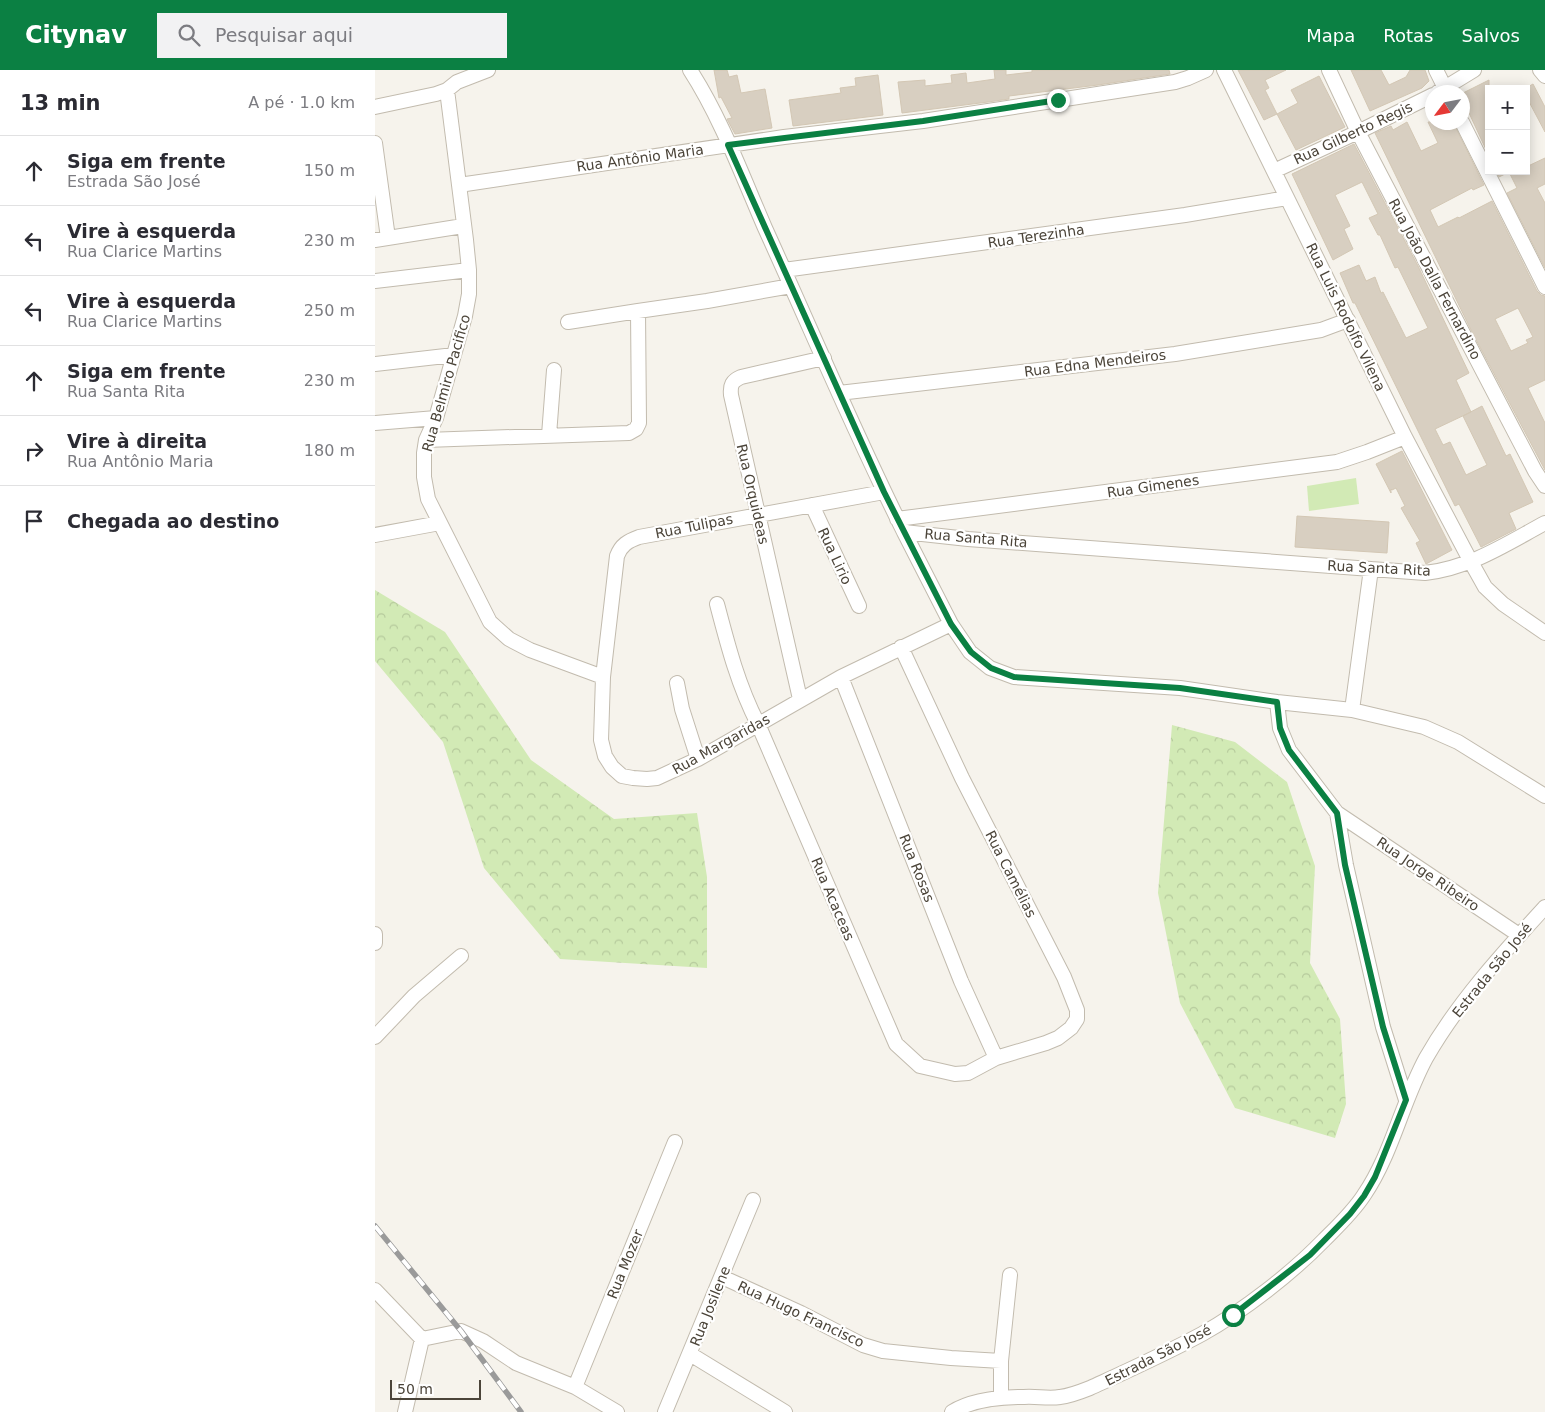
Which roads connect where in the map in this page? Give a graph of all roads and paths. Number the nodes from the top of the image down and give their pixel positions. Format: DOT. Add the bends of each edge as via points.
graph roads {
  1 [pos="488,70"];
  2 [pos="690,70"];
  3 [pos="1206,70"];
  4 [pos="1224,70"];
  5 [pos="1329,70"];
  6 [pos="1436,70"];
  7 [pos="1474,70"];
  8 [pos="1540,70"];
  9 [pos="1545,76"];
  10 [pos="1439,85"];
  11 [pos="1452,85"];
  12 [pos="447,90"];
  13 [pos="1425,100"];
  14 [pos="375,107"];
  15 [pos="1466,130"];
  16 [pos="1358,132"];
  17 [pos="375,143"];
  18 [pos="728,145"];
  19 [pos="1274,171"];
  20 [pos="378,178"];
  21 [pos="459,185"];
  22 [pos="1287,198"];
  23 [pos="463,226"];
  24 [pos="382,239"];
  25 [pos="469,270"];
  26 [pos="784,270"];
  27 [pos="375,281"];
  28 [pos="791,286"];
  29 [pos="1545,287"];
  30 [pos="638,311"];
  31 [pos="1348,320"];
  32 [pos="569,322"];
  33 [pos="454,356"];
  34 [pos="824,358"];
  35 [pos="375,364"];
  36 [pos="554,370"];
  37 [pos="839,393"];
  38 [pos="436,418"];
  39 [pos="375,423"];
  40 [pos="549,435"];
  41 [pos="1405,437"];
  42 [pos="427,440"];
  43 [pos="1545,486"];
  44 [pos="884,492"];
  45 [pos="812,505"];
  46 [pos="758,514"];
  47 [pos="440,523"];
  48 [pos="1545,523"];
  49 [pos="900,526"];
  50 [pos="375,535"];
  51 [pos="624,544"];
  52 [pos="1471,562"];
  53 [pos="1371,569"];
  54 [pos="717,604"];
  55 [pos="859,606"];
  56 [pos="951,624"];
  57 [pos="1545,633"];
  58 [pos="901,647"];
  59 [pos="606,655"];
  60 [pos="579,668"];
  61 [pos="603,677"];
  62 [pos="841,677"];
  63 [pos="677,682"];
  64 [pos="800,699"];
  65 [pos="1277,702"];
  66 [pos="1352,710"];
  67 [pos="758,724"];
  68 [pos="698,759"];
  69 [pos="1545,796"];
  70 [pos="1337,813"];
  71 [pos="1545,907"];
  72 [pos="375,934"];
  73 [pos="1519,935"];
  74 [pos="375,943"];
  75 [pos="461,956"];
  76 [pos="375,1037"];
  77 [pos="996,1058"];
  78 [pos="920,1066"];
  79 [pos="1406,1100"];
  80 [pos="675,1142"];
  81 [pos="753,1200"];
  82 [pos="1011,1275"];
  83 [pos="722,1277"];
  84 [pos="375,1290"];
  85 [pos="422,1339"];
  86 [pos="690,1354"];
  87 [pos="1001,1361"];
  88 [pos="575,1387"];
  89 [pos="1001,1398"];
  90 [pos="405,1412"];
  91 [pos="617,1412"];
  92 [pos="665,1412"];
  93 [pos="785,1412"];
  94 [pos="952,1412"];
  1 -- 12 [label="street" via="457,82"];
  2 -- 18 [label="street"];
  3 -- 18 [label="street, Rua Antônio Maria" via="1175,82 1067,99"];
  4 -- 19 [label="street, Rua Luis Rodolfo Vilena"];
  5 -- 16 [label="street, Rua João Dalla Fernardino"];
  6 -- 10 [label="street"];
  7 -- 11 [label="street, Rua Gilberto Regis"];
  8 -- 9 [label="street"];
  12 -- 14 [label="street"];
  12 -- 21 [label="street, Rua Belmiro Pacifico"];
  13 -- 16 [label="street, Rua Gilberto Regis"];
  15 -- 29 [label="street"];
  16 -- 19 [label="street, Rua Gilberto Regis"];
  16 -- 43 [label="street, Rua João Dalla Fernardino"];
  17 -- 20 [label="street"];
  18 -- 21 [label="street, Rua Antônio Maria"];
  18 -- 26 [label="street"];
  19 -- 22 [label="street, Rua Luis Rodolfo Vilena"];
  20 -- 24 [label="street"];
  21 -- 23 [label="street, Rua Belmiro Pacifico"];
  22 -- 26 [label="street, Rua Terezinha" via="1185,216"];
  22 -- 31 [label="street, Rua Luis Rodolfo Vilena"];
  23 -- 24 [label="street"];
  23 -- 25 [label="street, Rua Belmiro Pacifico"];
  25 -- 27 [label="street"];
  25 -- 33 [label="street, Rua Belmiro Pacifico" via="468,302"];
  26 -- 28 [label="street"];
  28 -- 30 [label="street"];
  28 -- 34 [label="street"];
  30 -- 32 [label="street"];
  30 -- 40 [label="street" via="639,423 635,429 629,433"];
  31 -- 37 [label="street, Rua Edna Mendeiros" via="1321,330 1175,354"];
  31 -- 41 [label="street, Rua Luis Rodolfo Vilena"];
  33 -- 35 [label="street"];
  33 -- 38 [label="street, Rua Belmiro Pacifico"];
  34 -- 37 [label="street"];
  34 -- 46 [label="street, Rua Orquideas" via="741,377 730,387"];
  36 -- 40 [label="street"];
  37 -- 44 [label="street"];
  38 -- 39 [label="street"];
  38 -- 42 [label="street, Rua Belmiro Pacifico"];
  40 -- 42 [label="street"];
  41 -- 49 [label="street, Rua Gimenes" via="1337,462"];
  41 -- 52 [label="street, Rua Luis Rodolfo Vilena"];
  42 -- 47 [label="street, Rua Belmiro Pacifico" via="425,484 428,499"];
  44 -- 45 [label="street, Rua Tulipas"];
  44 -- 49 [label="street"];
  45 -- 46 [label="street, Rua Tulipas"];
  45 -- 55 [label="street, Rua Lirio"];
  46 -- 51 [label="street, Rua Tulipas" via="639,537"];
  46 -- 64 [label="street, Rua Orquideas"];
  47 -- 50 [label="street"];
  47 -- 60 [label="street, Rua Belmiro Pacifico" via="490,622 509,639 530,650"];
  48 -- 52 [label="street, Rua Santa Rita"];
  49 -- 53 [label="street, Rua Santa Rita" via="968,539"];
  49 -- 56 [label="street"];
  51 -- 59 [label="street, Rua Margaridas" via="617,556"];
  52 -- 53 [label="street, Rua Santa Rita" via="1425,573"];
  52 -- 57 [label="street, Rua Luis Rodolfo Vilena" via="1485,587 1503,604"];
  53 -- 66 [label="street"];
  54 -- 67 [label="street" via="733,665"];
  56 -- 58 [label="street, Rua Margaridas"];
  56 -- 65 [label="street" via="971,652 991,668 1014,677 1180,688"];
  58 -- 62 [label="street, Rua Margaridas"];
  58 -- 77 [label="street, Rua Camélias" via="962,778 1064,977 1077,1010 1077,1019 1071,1028 1058,1038"];
  59 -- 60 [label="street"];
  59 -- 61 [label="street, Rua Margaridas"];
  60 -- 61 [label="street, Rua Belmiro Pacifico"];
  61 -- 68 [label="street, Rua Margaridas" via="601,740 605,756 622,776 657,778"];
  62 -- 64 [label="street, Rua Margaridas"];
  62 -- 77 [label="street, Rua Rosas" via="961,981"];
  63 -- 68 [label="street"];
  64 -- 67 [label="street, Rua Margaridas"];
  65 -- 66 [label="street"];
  65 -- 70 [label="street" via="1280,728 1289,750"];
  66 -- 69 [label="street" via="1424,727 1458,742"];
  67 -- 68 [label="street, Rua Margaridas"];
  67 -- 78 [label="street, Rua Acaceas" via="896,1044"];
  70 -- 73 [label="street, Rua Jorge Ribeiro"];
  70 -- 79 [label="street" via="1345,865 1383,1027"];
  71 -- 73 [label="street, Estrada São José"];
  72 -- 74 [label="street"];
  73 -- 79 [label="street, Estrada São José" via="1461,1004 1426,1058"];
  75 -- 76 [label="street" via="414,996"];
  77 -- 78 [label="street, Rua Camélias" via="963,1074"];
  79 -- 89 [label="street, Estrada São José" via="1375,1177 1350,1214 1310,1255 1233,1315 1180,1346 1073,1395"];
  80 -- 88 [label="street, Rua Mozer"];
  81 -- 83 [label="street, Rua Josilene"];
  82 -- 87 [label="street"];
  83 -- 86 [label="street, Rua Josilene"];
  83 -- 87 [label="street, Rua Hugo Francisco" via="863,1345 883,1351"];
  84 -- 85 [label="street"];
  85 -- 88 [label="street" via="461,1331 516,1363"];
  85 -- 90 [label="street"];
  86 -- 92 [label="street, Rua Josilene"];
  86 -- 93 [label="street"];
  87 -- 89 [label="street"];
  88 -- 91 [label="street"];
  89 -- 94 [label="street, Estrada São José"];
}
